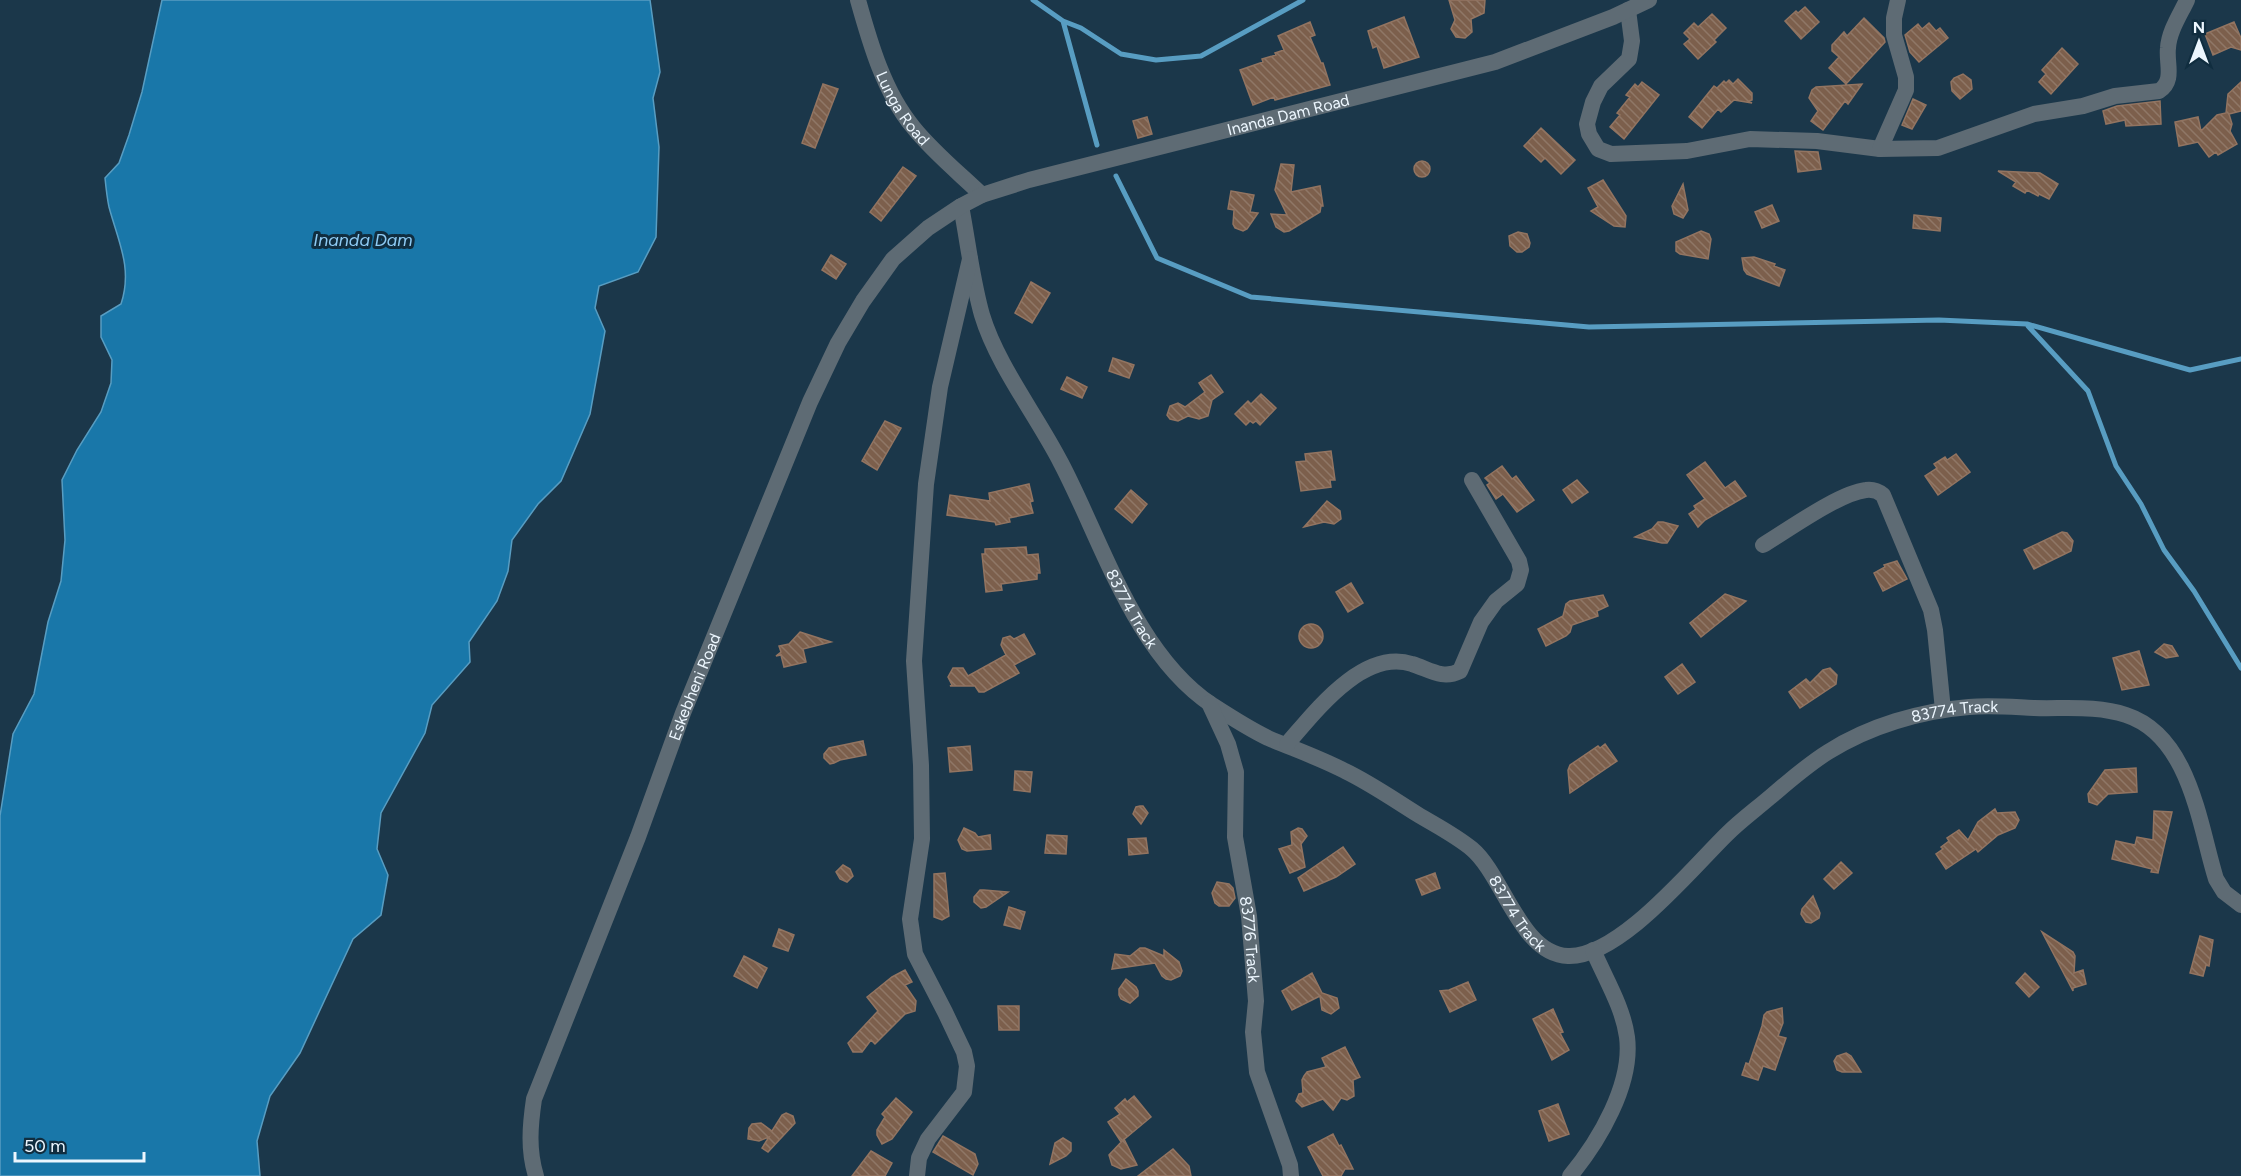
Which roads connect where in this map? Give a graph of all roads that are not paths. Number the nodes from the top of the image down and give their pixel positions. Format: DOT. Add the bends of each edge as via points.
graph roads {
  1 [pos="858,0"];
  2 [pos="1649,0"];
  3 [pos="1899,0"];
  4 [pos="2187,0"];
  5 [pos="1628,10"];
  6 [pos="1880,149"];
  7 [pos="982,195"];
  8 [pos="961,206"];
  9 [pos="928,228"];
  10 [pos="970,255"];
  11 [pos="1472,480"];
  12 [pos="1763,545"];
  13 [pos="1209,703"];
  14 [pos="1943,710"];
  15 [pos="1287,744"];
  16 [pos="2241,905"];
  17 [pos="1593,950"];
  18 [pos="536,1176"];
  19 [pos="917,1176"];
  20 [pos="1292,1176"];
  21 [pos="1570,1176"];
  1 -- 7 [label="street, Lunga Road" via="882,77 911,125"];
  2 -- 5 [label="street, Inanda Dam Road"];
  3 -- 6 [label="street" via="1894,35 1906,90"];
  4 -- 6 [label="street" via="2170,37 2169,78 2159,91 2042,112 1938,148"];
  5 -- 6 [label="street" via="1632,41 1629,59 1601,86 1588,115 1589,134 1598,150 1611,154 1687,151 1750,139 1781,138"];
  5 -- 7 [label="street, Inanda Dam Road" via="1495,62"];
  7 -- 8 [label="street, Inanda Dam Road"];
  8 -- 9 [label="street, Inanda Dam Road"];
  8 -- 10 [label="street, 83774 Track"];
  9 -- 18 [label="street, Eskebheni Road" via="893,259 863,301 810,402 683,713 534,1099 530,1130"];
  10 -- 13 [label="street, 83774 Track" via="982,316 998,353 1061,463 1114,576 1165,659 1182,681"];
  10 -- 19 [label="street" via="940,387 926,484 914,661 922,839 910,919 915,954 964,1052 967,1066 964,1092 928,1139 919,1158"];
  11 -- 15 [label="street" via="1521,570 1517,584 1481,622 1460,671 1444,676 1401,661 1367,668 1319,708"];
  12 -- 14 [label="street" via="1856,492 1868,490 1883,495 1931,610"];
  13 -- 15 [label="street, 83774 Track" via="1265,737"];
  13 -- 20 [label="street, 83776 Track" via="1236,772 1235,837 1249,916 1257,1072"];
  14 -- 16 [label="street, 83774 Track" via="1973,706 2093,709 2124,714 2142,722 2178,759 2193,793 2217,879 2224,892"];
  14 -- 17 [label="street, 83774 Track" via="1928,711 1871,730 1828,752 1729,831 1657,907"];
  15 -- 17 [label="street, 83774 Track" via="1376,787 1474,851 1530,935 1549,951 1566,957"];
  17 -- 21 [label="street" via="1619,1010 1628,1057 1610,1115"];
}
